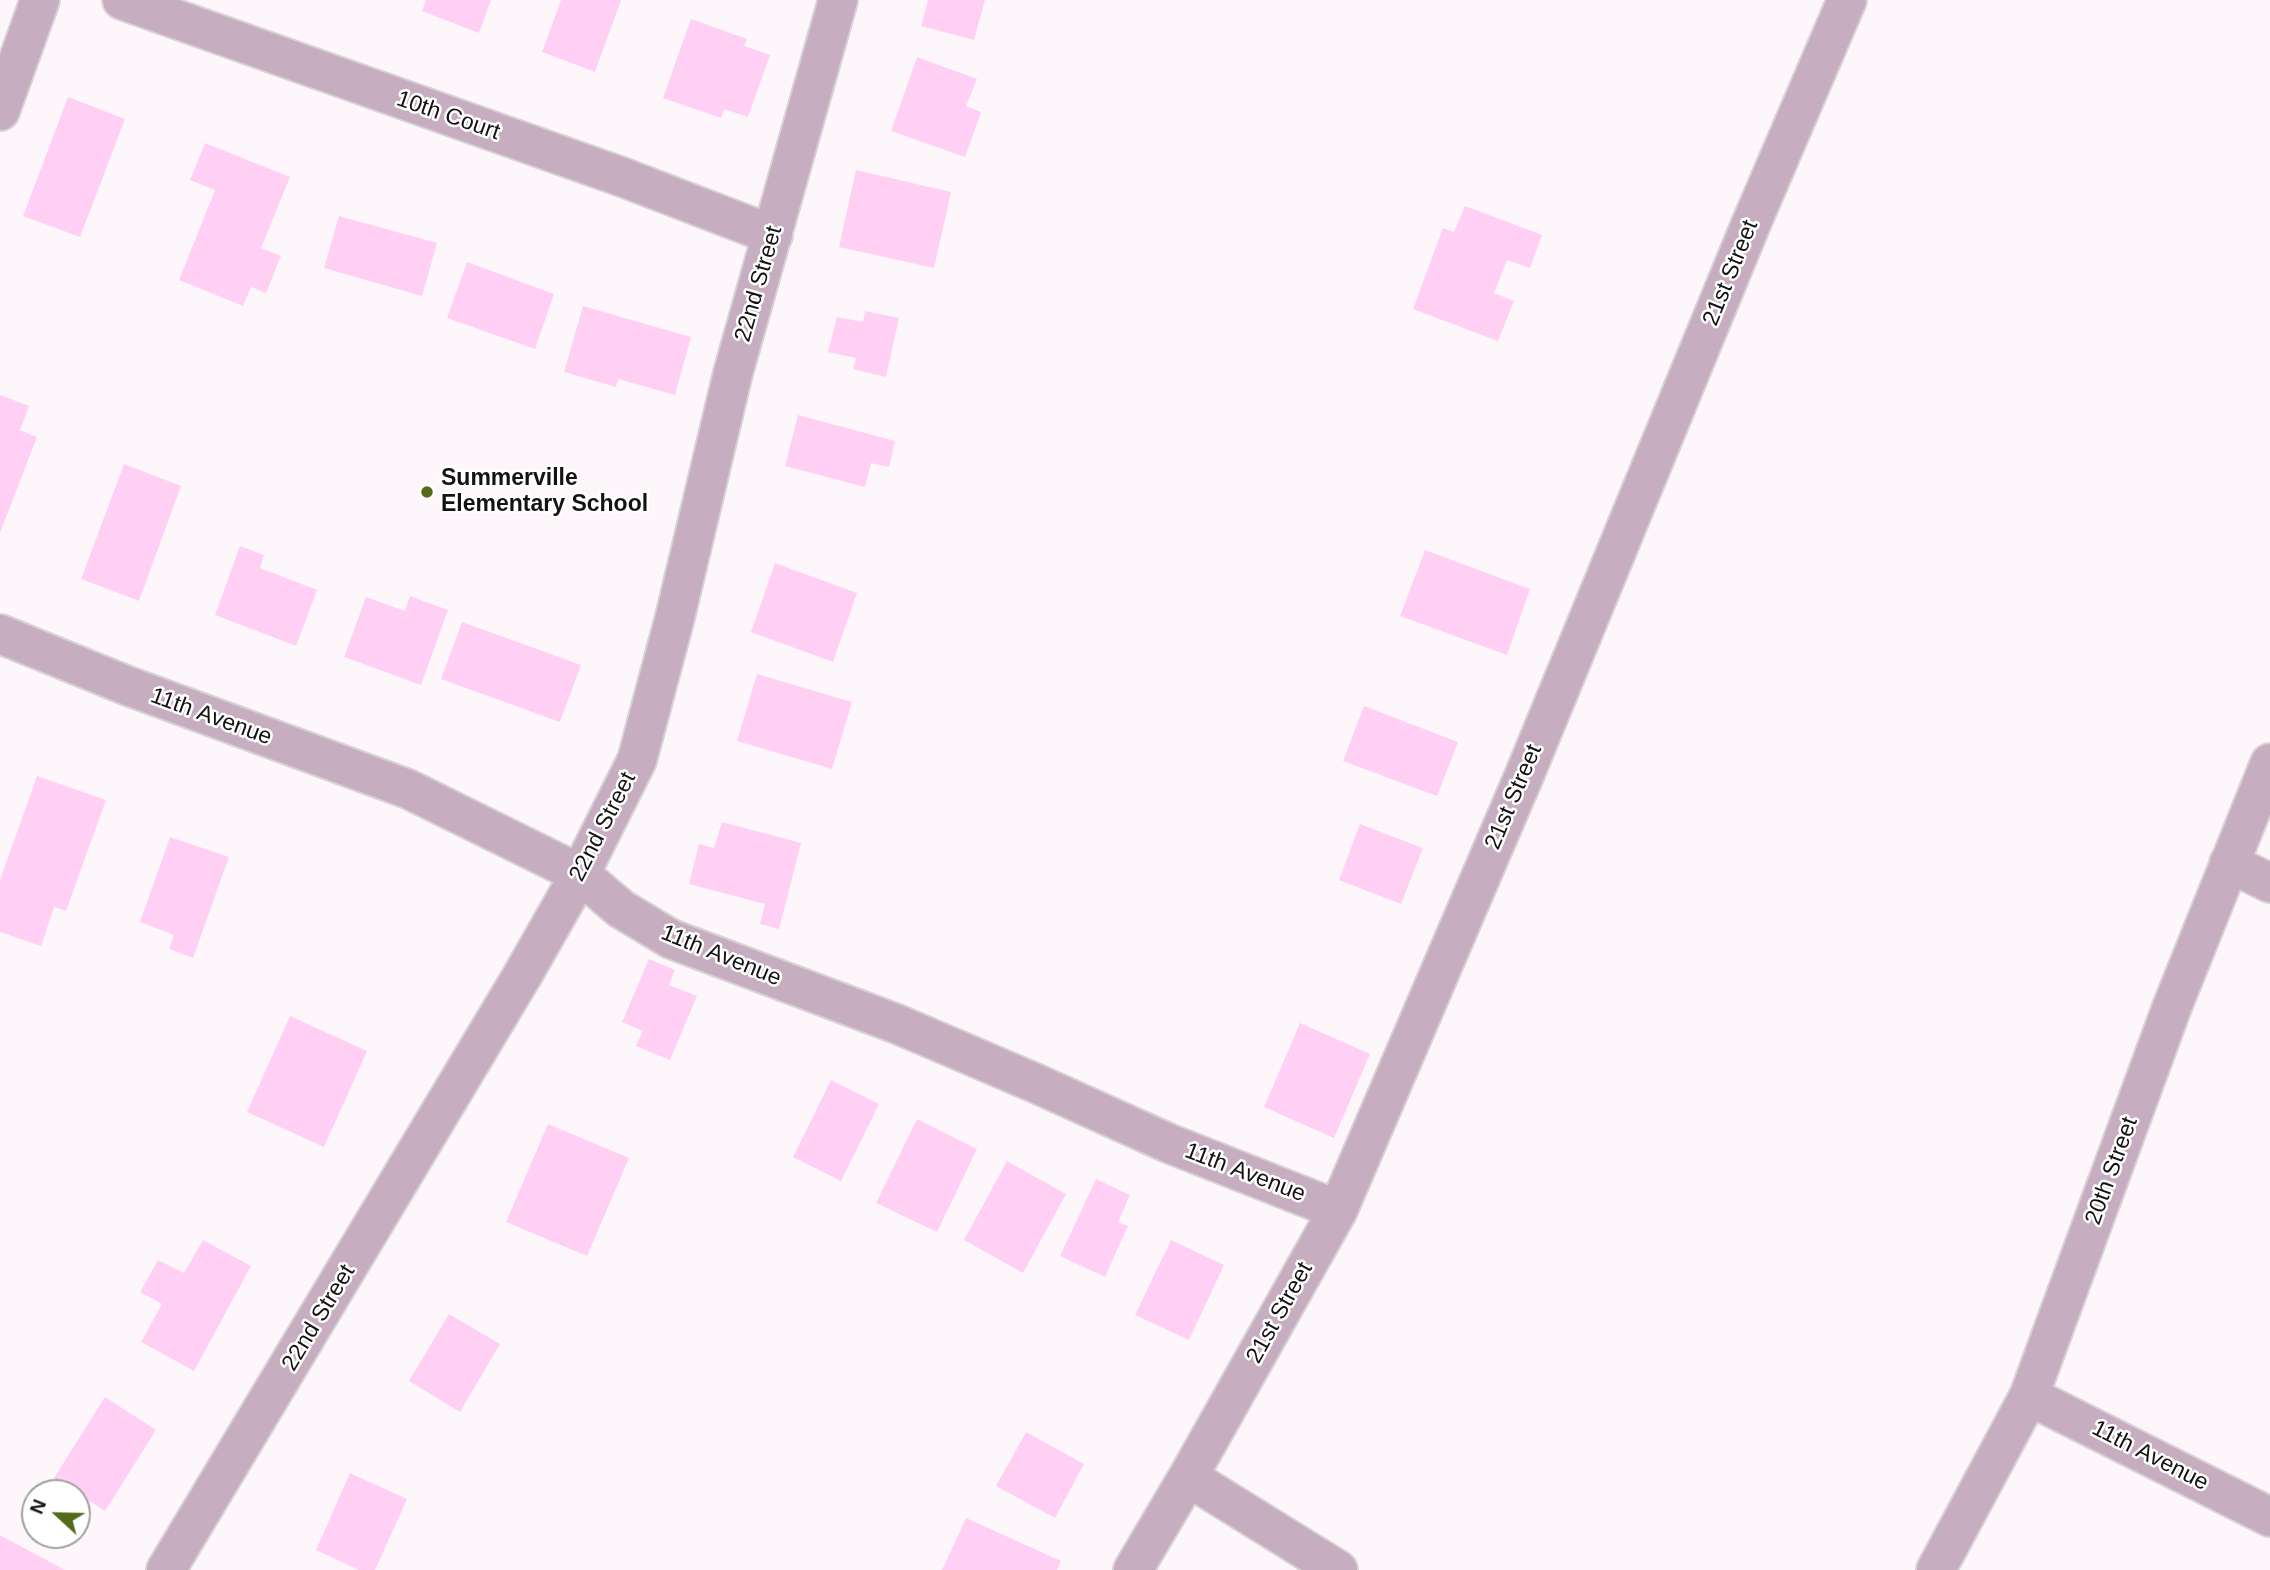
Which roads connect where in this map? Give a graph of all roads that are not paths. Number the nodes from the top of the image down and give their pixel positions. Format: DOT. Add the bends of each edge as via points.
graph roads {
  1 [pos="40,0"];
  2 [pos="122,0"];
  3 [pos="838,0"];
  4 [pos="1847,0"];
  5 [pos="0,111"];
  6 [pos="774,235"];
  7 [pos="0,634"];
  8 [pos="2270,763"];
  9 [pos="2229,863"];
  10 [pos="580,874"];
  11 [pos="2270,883"];
  12 [pos="1338,1210"];
  13 [pos="2029,1396"];
  14 [pos="1188,1477"];
  15 [pos="2270,1517"];
  16 [pos="166,1570"];
  17 [pos="1133,1570"];
  18 [pos="1338,1570"];
  19 [pos="1936,1570"];
  1 -- 5 [label="street"];
  2 -- 6 [label="street, 10th Court"];
  3 -- 6 [label="street, 22nd Street"];
  4 -- 12 [label="street, 21st Street"];
  6 -- 10 [label="street, 22nd Street" via="733,373 637,760"];
  7 -- 10 [label="street, 11th Avenue" via="128,687 408,789"];
  8 -- 9 [label="street, 20th Street"];
  9 -- 11 [label="street"];
  9 -- 13 [label="street, 20th Street"];
  10 -- 12 [label="street, 11th Avenue" via="621,909 671,939 897,1024 1168,1143"];
  10 -- 16 [label="street, 22nd Street" via="373,1229"];
  12 -- 14 [label="street, 21st Street"];
  13 -- 15 [label="street, 11th Avenue"];
  13 -- 19 [label="street, 20th Street"];
  14 -- 17 [label="street, 21st Street"];
  14 -- 18 [label="street"];
}
